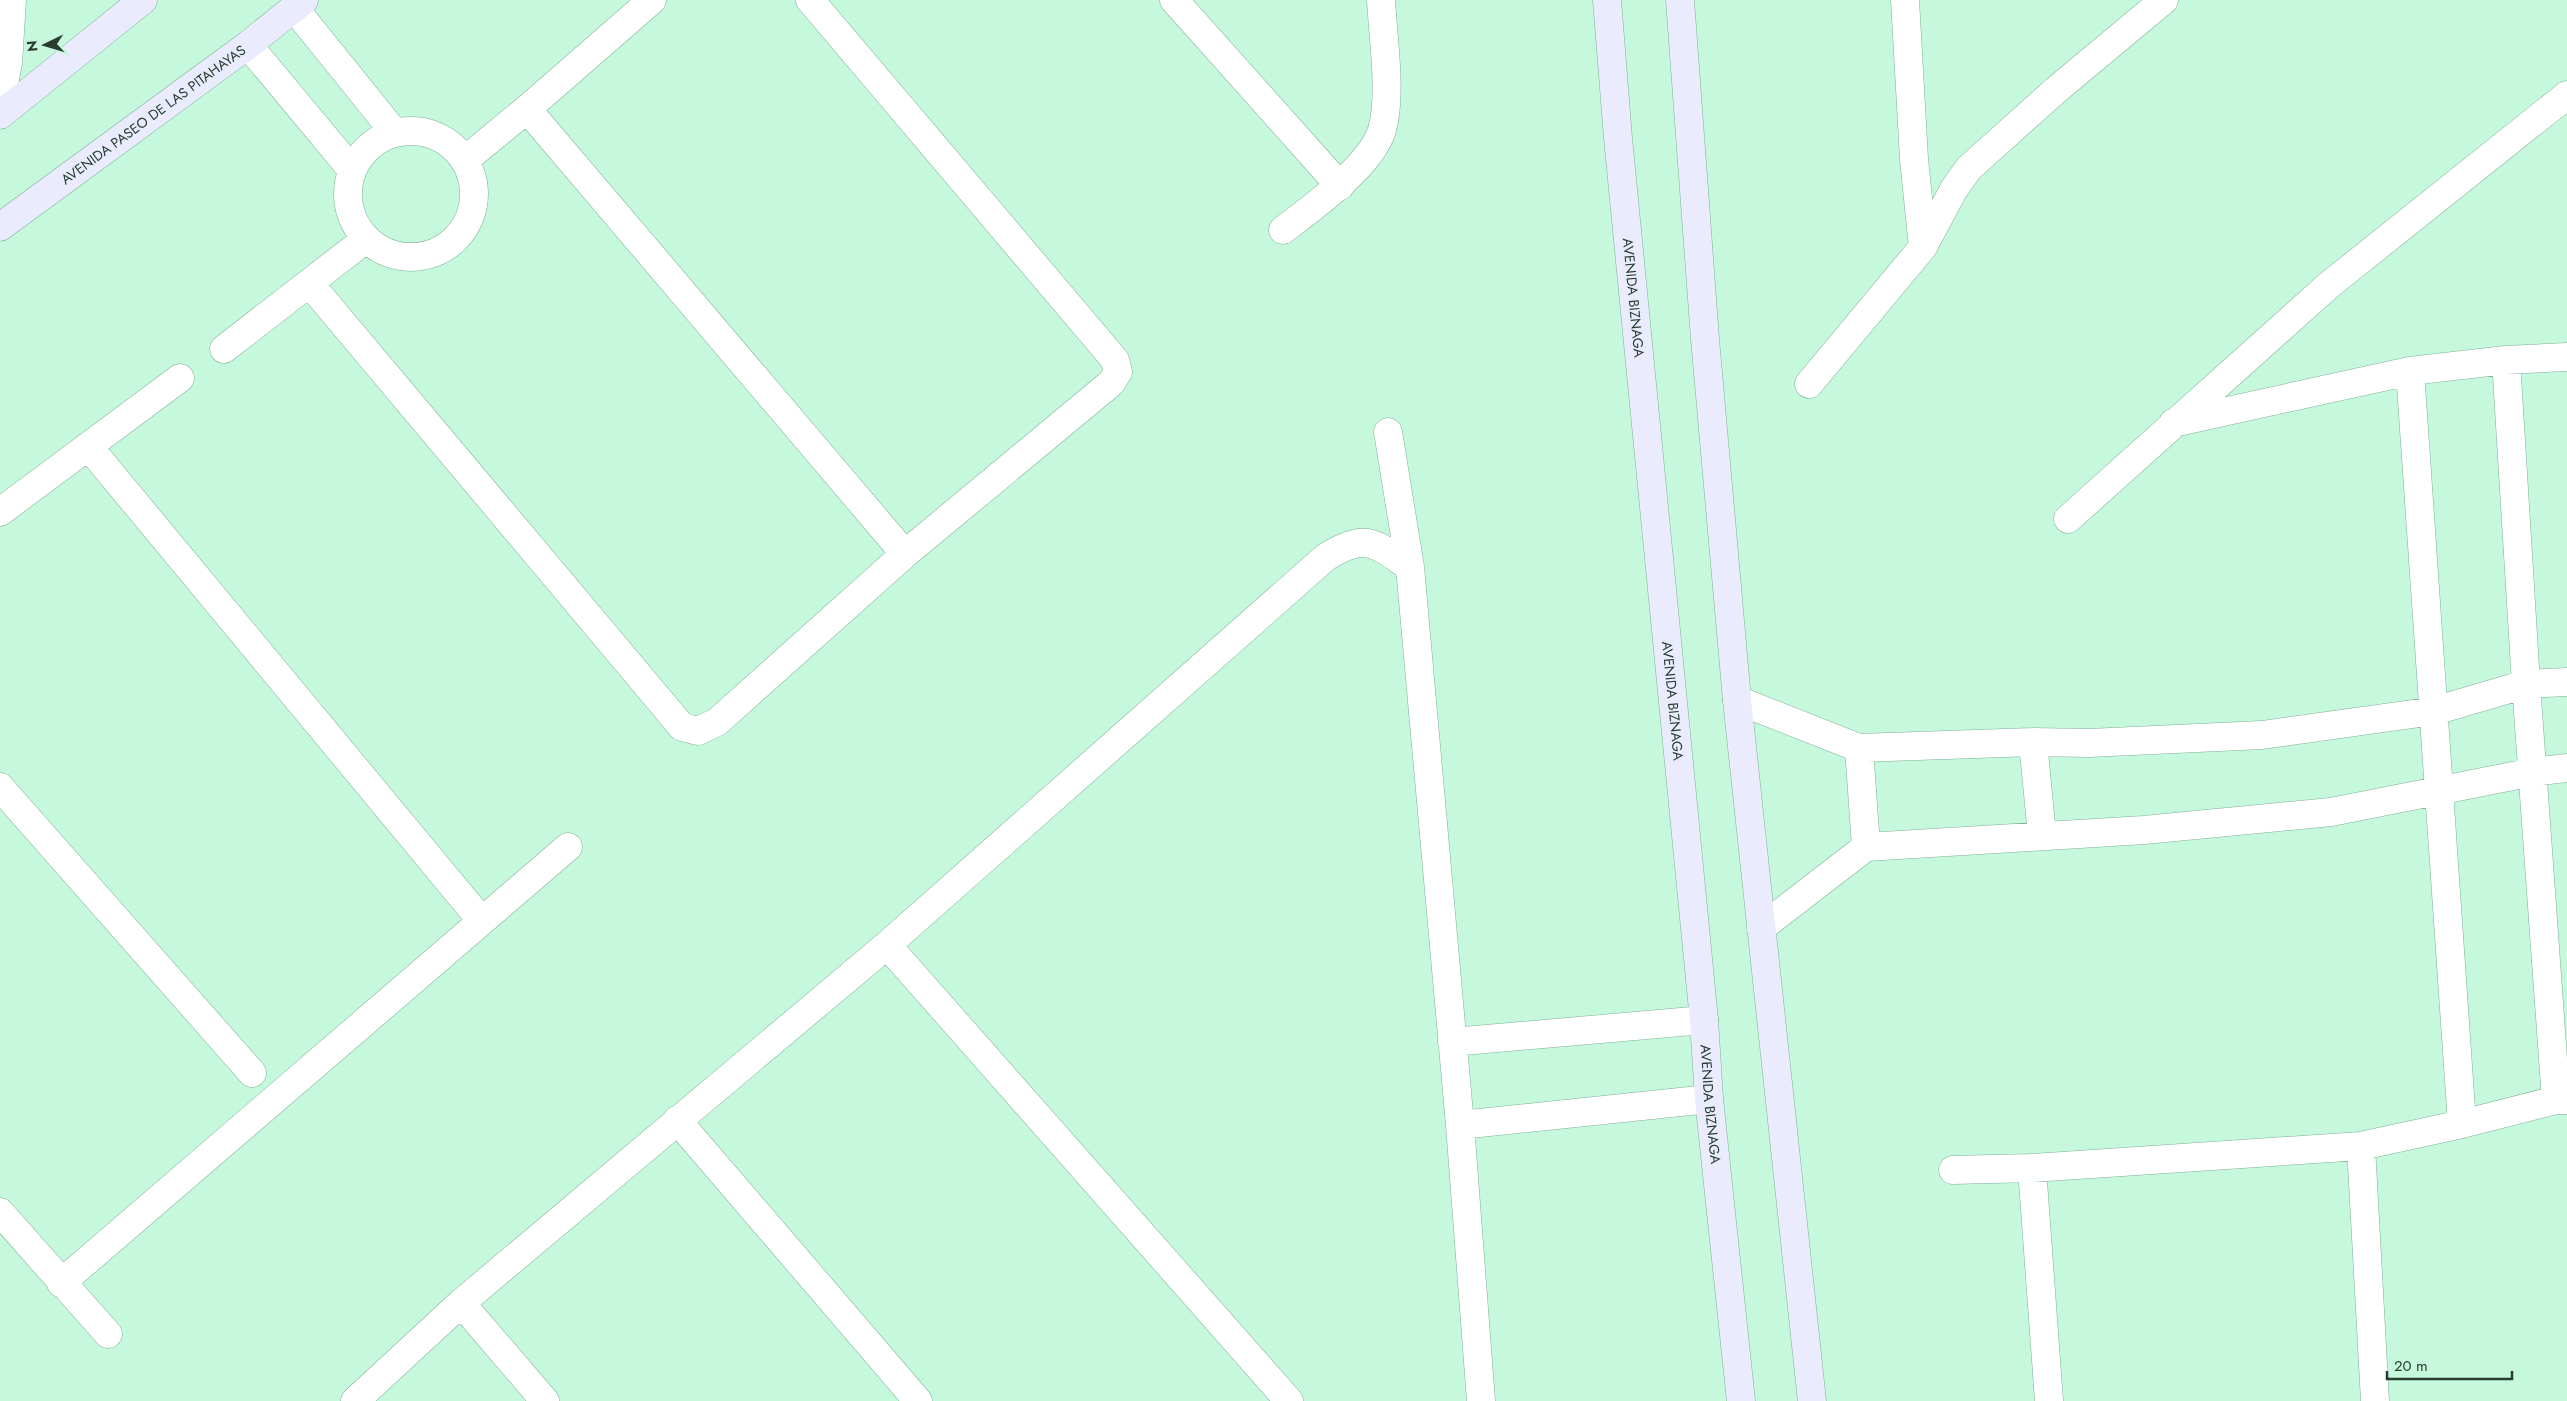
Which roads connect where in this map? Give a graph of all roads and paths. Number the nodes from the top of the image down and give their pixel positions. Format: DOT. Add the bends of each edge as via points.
graph roads {
  1 [pos="12,0"];
  2 [pos="143,0"];
  3 [pos="652,0"];
  4 [pos="810,0"];
  5 [pos="1174,0"];
  6 [pos="1381,0"];
  7 [pos="1607,0"];
  8 [pos="1680,0"];
  9 [pos="1906,0"];
  10 [pos="2164,0"];
  11 [pos="300,4"];
  12 [pos="248,45"];
  13 [pos="2567,95"];
  14 [pos="0,105"];
  15 [pos="527,110"];
  16 [pos="0,115"];
  17 [pos="394,132"];
  18 [pos="465,160"];
  19 [pos="352,170"];
  20 [pos="1340,186"];
  21 [pos="0,227"];
  22 [pos="1283,230"];
  23 [pos="366,240"];
  24 [pos="1923,247"];
  25 [pos="310,284"];
  26 [pos="224,349"];
  27 [pos="2567,357"];
  28 [pos="2506,360"];
  29 [pos="2410,371"];
  30 [pos="180,378"];
  31 [pos="1809,384"];
  32 [pos="2172,423"];
  33 [pos="1388,432"];
  34 [pos="88,446"];
  35 [pos="0,512"];
  36 [pos="2068,519"];
  37 [pos="905,554"];
  38 [pos="1410,567"];
  39 [pos="2567,682"];
  40 [pos="2526,684"];
  41 [pos="1737,700"];
  42 [pos="2434,711"];
  43 [pos="2033,742"];
  44 [pos="1858,748"];
  45 [pos="2567,768"];
  46 [pos="2533,772"];
  47 [pos="0,787"];
  48 [pos="2439,791"];
  49 [pos="2042,835"];
  50 [pos="568,847"];
  51 [pos="1866,847"];
  52 [pos="481,920"];
  53 [pos="1761,928"];
  54 [pos="887,945"];
  55 [pos="1704,1020"];
  56 [pos="1452,1042"];
  57 [pos="252,1073"];
  58 [pos="1709,1099"];
  59 [pos="2561,1100"];
  60 [pos="677,1120"];
  61 [pos="2462,1124"];
  62 [pos="1460,1125"];
  63 [pos="2360,1146"];
  64 [pos="2032,1168"];
  65 [pos="1953,1170"];
  66 [pos="0,1212"];
  67 [pos="61,1283"];
  68 [pos="461,1303"];
  69 [pos="108,1334"];
  70 [pos="355,1401"];
  71 [pos="545,1401"];
  72 [pos="918,1401"];
  73 [pos="1289,1401"];
  74 [pos="1481,1401"];
  75 [pos="1740,1401"];
  76 [pos="1812,1401"];
  77 [pos="2049,1401"];
  78 [pos="2375,1401"];
  1 -- 14 [label="street" via="8,63"];
  2 -- 16 [label="street"];
  3 -- 15 [label="street"];
  4 -- 37 [label="street" via="1115,360 1118,372 1111,383"];
  5 -- 20 [label="street"];
  6 -- 20 [label="street" via="1386,105 1382,131 1373,148"];
  7 -- 55 [label="street, AVENIDA BIZNAGA"];
  8 -- 41 [label="street" via="1705,338"];
  9 -- 24 [label="street" via="1914,159"];
  10 -- 24 [label="street" via="1969,168"];
  11 -- 12 [label="street, AVENIDA PASEO DE LAS PITAHAYAS"];
  11 -- 17 [label="street"];
  12 -- 19 [label="street"];
  12 -- 21 [label="street, AVENIDA PASEO DE LAS PITAHAYAS"];
  13 -- 32 [label="street" via="2329,285"];
  15 -- 18 [label="street"];
  15 -- 37 [label="street"];
  17 -- 18 [label="street" via="423,131 438,136 451,144"];
  17 -- 19 [label="street" via="369,146"];
  18 -- 23 [label="street" via="474,186 474,204 460,236 431,255 414,258 380,250"];
  19 -- 23 [label="street" via="347,194 352,218"];
  20 -- 22 [label="street"];
  23 -- 25 [label="street"];
  24 -- 31 [label="street"];
  25 -- 26 [label="street"];
  25 -- 37 [label="street" via="682,727 698,731 717,722"];
  27 -- 28 [label="street"];
  28 -- 29 [label="street"];
  28 -- 40 [label="street"];
  29 -- 32 [label="street"];
  29 -- 42 [label="street"];
  30 -- 34 [label="street"];
  32 -- 36 [label="street"];
  33 -- 38 [label="street"];
  34 -- 35 [label="street"];
  34 -- 52 [label="street"];
  38 -- 54 [label="street" via="1373,543 1347,544 1326,557"];
  38 -- 56 [label="street"];
  39 -- 40 [label="street"];
  40 -- 42 [label="street"];
  40 -- 46 [label="street"];
  41 -- 44 [label="street"];
  41 -- 53 [label="street"];
  42 -- 43 [label="street" via="2262,735 2089,743"];
  42 -- 48 [label="street"];
  43 -- 44 [label="street"];
  43 -- 49 [label="street"];
  44 -- 51 [label="street"];
  45 -- 46 [label="street"];
  46 -- 48 [label="street"];
  46 -- 59 [label="street"];
  47 -- 57 [label="street"];
  48 -- 49 [label="street" via="2331,812 2144,830"];
  48 -- 61 [label="street"];
  49 -- 51 [label="street"];
  50 -- 52 [label="street"];
  51 -- 53 [label="street"];
  52 -- 67 [label="street"];
  53 -- 76 [label="street"];
  54 -- 60 [label="street"];
  54 -- 73 [label="street"];
  55 -- 56 [label="street"];
  55 -- 58 [label="street, AVENIDA BIZNAGA"];
  56 -- 62 [label="street"];
  58 -- 62 [label="street"];
  58 -- 75 [label="street, AVENIDA BIZNAGA"];
  59 -- 61 [label="street"];
  60 -- 68 [label="street"];
  60 -- 72 [label="street"];
  61 -- 63 [label="street"];
  62 -- 74 [label="street"];
  63 -- 64 [label="street"];
  63 -- 78 [label="street"];
  64 -- 65 [label="street"];
  64 -- 77 [label="street"];
  66 -- 67 [label="street"];
  67 -- 69 [label="street"];
  68 -- 70 [label="street"];
  68 -- 71 [label="street"];
}
